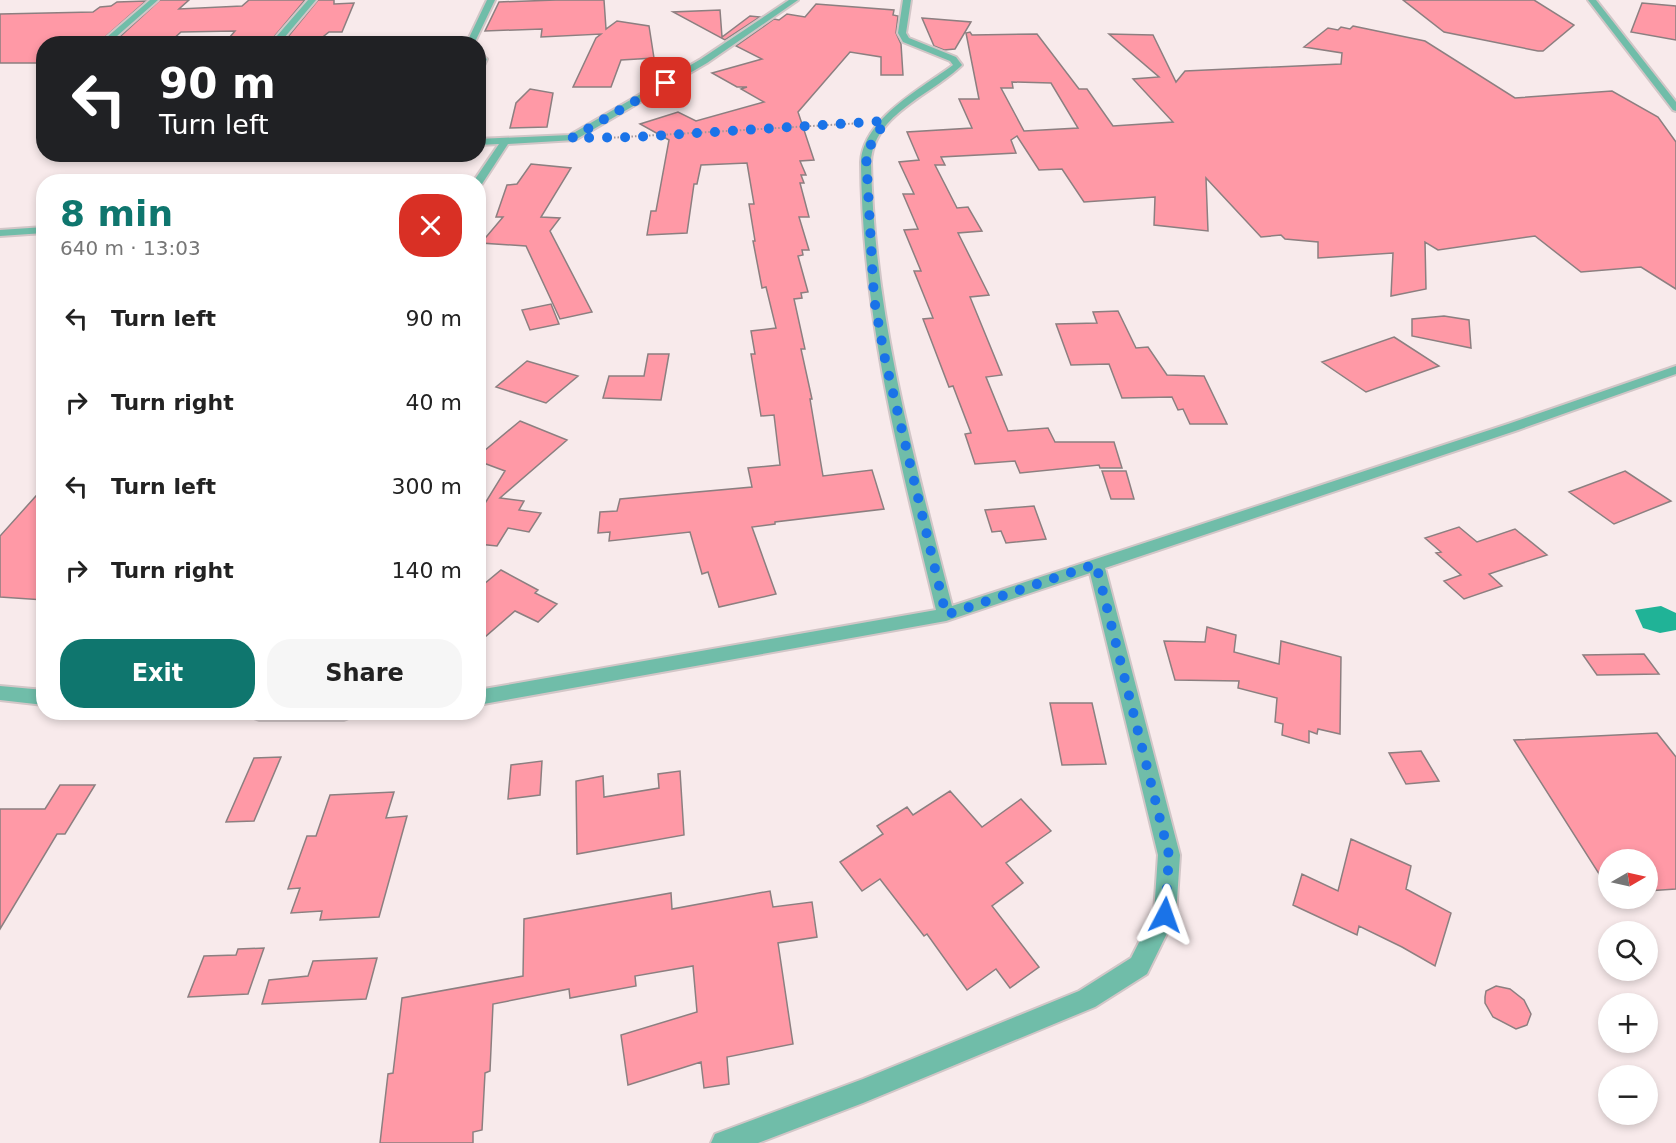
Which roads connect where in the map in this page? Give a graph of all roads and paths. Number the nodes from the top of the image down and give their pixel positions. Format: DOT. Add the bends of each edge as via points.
graph roads {
  1 [pos="154,0"];
  2 [pos="312,0"];
  3 [pos="491,0"];
  4 [pos="794,0"];
  5 [pos="907,0"];
  6 [pos="1592,0"];
  7 [pos="112,36"];
  8 [pos="281,36"];
  9 [pos="474,36"];
  10 [pos="1676,108"];
  11 [pos="885,121"];
  12 [pos="572,138"];
  13 [pos="486,142"];
  14 [pos="504,143"];
  15 [pos="483,174"];
  16 [pos="36,231"];
  17 [pos="0,233"];
  18 [pos="1676,370"];
  19 [pos="1096,564"];
  20 [pos="946,615"];
  21 [pos="0,693"];
  22 [pos="36,697"];
  23 [pos="486,697"];
  24 [pos="724,1143"];
  1 -- 7 [label="street"];
  2 -- 8 [label="street"];
  3 -- 9 [label="street"];
  4 -- 12 [label="street" via="704,61"];
  5 -- 11 [label="street" via="902,33 906,40 958,65"];
  6 -- 10 [label="street"];
  11 -- 12 [label="path"];
  11 -- 20 [label="street" via="866,153 874,299"];
  12 -- 14 [label="street"];
  13 -- 14 [label="street"];
  14 -- 15 [label="street"];
  16 -- 17 [label="street"];
  18 -- 19 [label="street" via="1514,428"];
  19 -- 20 [label="street"];
  19 -- 24 [label="street" via="1169,855 1165,915 1139,966 1087,999"];
  20 -- 23 [label="street"];
  21 -- 22 [label="street"];
}
